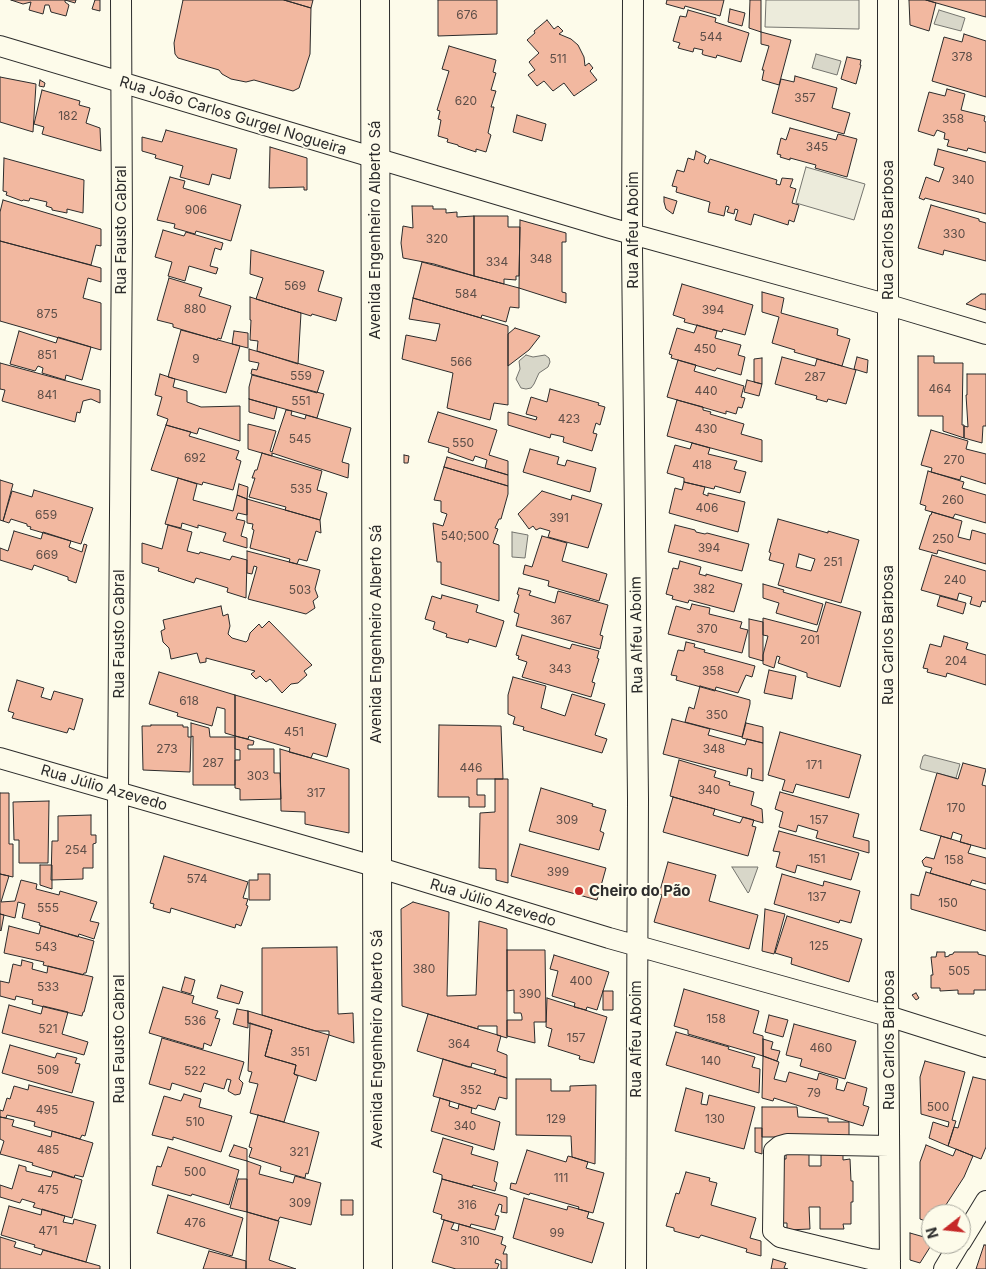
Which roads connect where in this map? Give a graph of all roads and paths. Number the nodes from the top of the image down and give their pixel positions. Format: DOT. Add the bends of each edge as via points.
graph roads {
  1 [pos="121,0"];
  2 [pos="375,0"];
  3 [pos="633,0"];
  4 [pos="888,0"];
  5 [pos="0,46"];
  6 [pos="122,82"];
  7 [pos="375,158"];
  8 [pos="632,234"];
  9 [pos="889,305"];
  10 [pos="986,334"];
  11 [pos="0,758"];
  12 [pos="118,792"];
  13 [pos="377,867"];
  14 [pos="637,946"];
  15 [pos="888,1016"];
  16 [pos="986,1047"];
  17 [pos="889,1146"];
  18 [pos="986,1200"];
  19 [pos="971,1225"];
  20 [pos="953,1254"];
  21 [pos="890,1265"];
  22 [pos="120,1269"];
  23 [pos="378,1269"];
  24 [pos="636,1269"];
  25 [pos="944,1269"];
  1 -- 6 [label="street, Rua Fausto Cabral"];
  2 -- 7 [label="main road, Avenida Engenheiro Alberto Sá"];
  3 -- 8 [label="street, Rua Alfeu Aboim"];
  4 -- 9 [label="street, Rua Carlos Barbosa"];
  5 -- 6 [label="street, Rua João Carlos Gurgel Nogueira"];
  6 -- 7 [label="street, Rua João Carlos Gurgel Nogueira"];
  6 -- 12 [label="street, Rua Fausto Cabral"];
  7 -- 8 [label="street, Rua João Carlos Gurgel Nogueira"];
  7 -- 13 [label="main road, Avenida Engenheiro Alberto Sá"];
  8 -- 9 [label="street, Rua João Carlos Gurgel Nogueira"];
  8 -- 14 [label="street, Rua Alfeu Aboim"];
  9 -- 10 [label="street, Rua João Carlos Gurgel Nogueira"];
  9 -- 15 [label="street, Rua Carlos Barbosa"];
  11 -- 12 [label="street, Rua Júlio Azevedo"];
  12 -- 13 [label="street, Rua Júlio Azevedo"];
  12 -- 22 [label="street, Rua Fausto Cabral"];
  13 -- 14 [label="street, Rua Júlio Azevedo"];
  13 -- 23 [label="main road, Avenida Engenheiro Alberto Sá"];
  14 -- 15 [label="street, Rua Júlio Azevedo"];
  14 -- 24 [label="street, Rua Alfeu Aboim"];
  15 -- 16 [label="street, Rua Júlio Azevedo"];
  15 -- 17 [label="street, Rua Carlos Barbosa"];
  17 -- 21 [label="street, Rua Carlos Barbosa"];
  17 -- 21 [label="street" via="780,1146 774,1151 773,1231 780,1238"];
  18 -- 19 [label="street"];
  20 -- 25 [label="street"];
}
